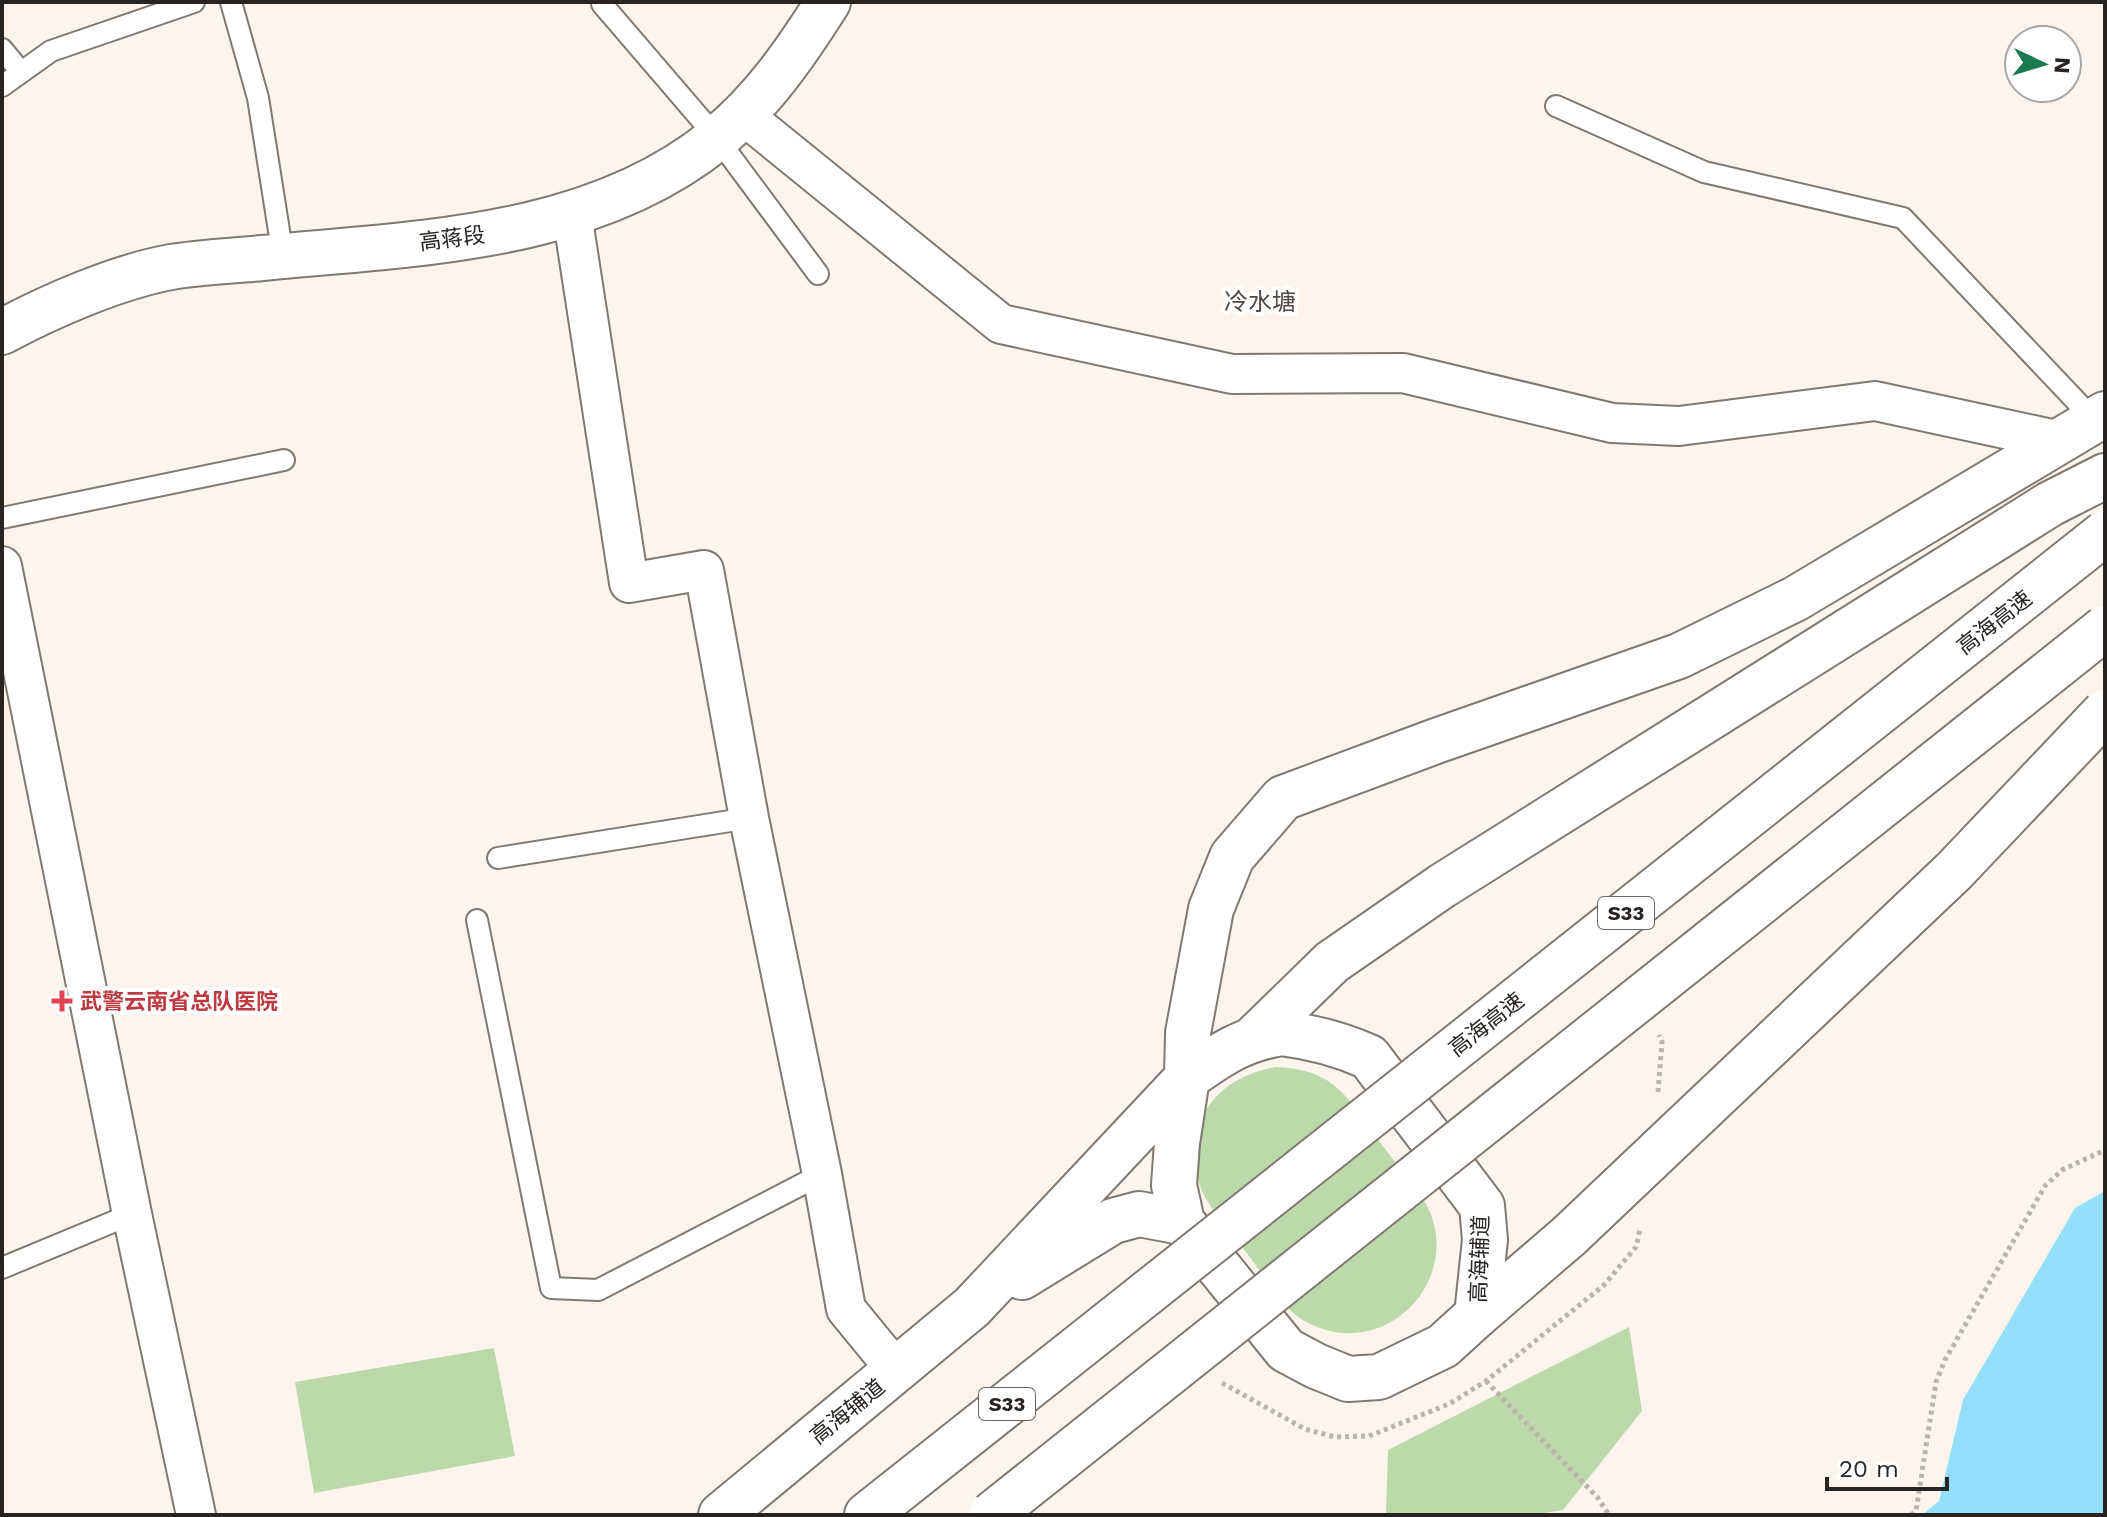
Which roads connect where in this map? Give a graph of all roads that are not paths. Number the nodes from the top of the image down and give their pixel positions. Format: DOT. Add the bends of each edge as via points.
graph roads {
  1 [pos="194,2"];
  2 [pos="231,2"];
  3 [pos="828,2"];
  4 [pos="602,4"];
  5 [pos="2,49"];
  6 [pos="21,72"];
  7 [pos="2,86"];
  8 [pos="1556,106"];
  9 [pos="730,126"];
  10 [pos="572,214"];
  11 [pos="283,256"];
  12 [pos="818,274"];
  13 [pos="2,332"];
  14 [pos="2087,425"];
  15 [pos="284,460"];
  16 [pos="2105,476"];
  17 [pos="2,518"];
  18 [pos="2105,533"];
  19 [pos="3,575"];
  20 [pos="2105,628"];
  21 [pos="2105,712"];
  22 [pos="749,818"];
  23 [pos="498,858"];
  24 [pos="477,920"];
  25 [pos="1254,1038"];
  26 [pos="1187,1078"];
  27 [pos="822,1174"];
  28 [pos="132,1214"];
  29 [pos="1182,1222"];
  30 [pos="2,1268"];
  31 [pos="972,1307"];
  32 [pos="1477,1315"];
  33 [pos="896,1370"];
  34 [pos="196,1515"];
  35 [pos="721,1515"];
  36 [pos="867,1515"];
  37 [pos="991,1515"];
  1 -- 6 [label="lane" via="51,51"];
  2 -- 11 [label="lane" via="258,98"];
  3 -- 9 [label="main road, 高蒋段" via="792,59"];
  4 -- 9 [label="lane"];
  5 -- 6 [label="lane"];
  6 -- 7 [label="lane"];
  8 -- 14 [label="lane" via="1704,172 1903,218"];
  9 -- 10 [label="main road, 高蒋段" via="657,178"];
  9 -- 12 [label="lane"];
  9 -- 14 [label="street" via="1001,324 1232,374 1403,373 1612,423 1679,426 1875,401"];
  10 -- 11 [label="main road, 高蒋段" via="475,237"];
  10 -- 22 [label="street" via="629,583 704,570"];
  11 -- 13 [label="main road, 高蒋段" via="171,267 41,311"];
  14 -- 26 [label="main road" via="1795,599 1679,656 1283,798 1232,857 1211,909 1188,1033"];
  15 -- 17 [label="lane"];
  16 -- 25 [label="main road" via="2050,504 1442,886 1332,962"];
  18 -- 36 [label="main road, 高海高速 / S33, bridge"];
  19 -- 28 [label="street"];
  20 -- 37 [label="main road, bridge"];
  21 -- 32 [label="main road, bridge" via="1954,871 1569,1236"];
  22 -- 23 [label="lane"];
  22 -- 27 [label="street"];
  24 -- 27 [label="lane" via="551,1288 598,1290"];
  25 -- 26 [label="main road, 高海辅道"];
  25 -- 32 [label="main road, 高海辅道" via="1281,1033 1309,1037 1369,1057 1482,1206 1485,1240"];
  26 -- 29 [label="main road, 高海辅道" via="1174,1185"];
  26 -- 31 [label="main road, 高海辅道"];
  27 -- 33 [label="street" via="846,1309"];
  28 -- 30 [label="lane"];
  28 -- 34 [label="street"];
  29 -- 31 [label="main road, 高海辅道" via="1139,1214 1113,1221"];
  29 -- 32 [label="main road, 高海辅道" via="1286,1350 1348,1379 1379,1377 1410,1364 1443,1346"];
  31 -- 33 [label="main road, 高海辅道"];
  33 -- 35 [label="main road, 高海辅道"];
}
